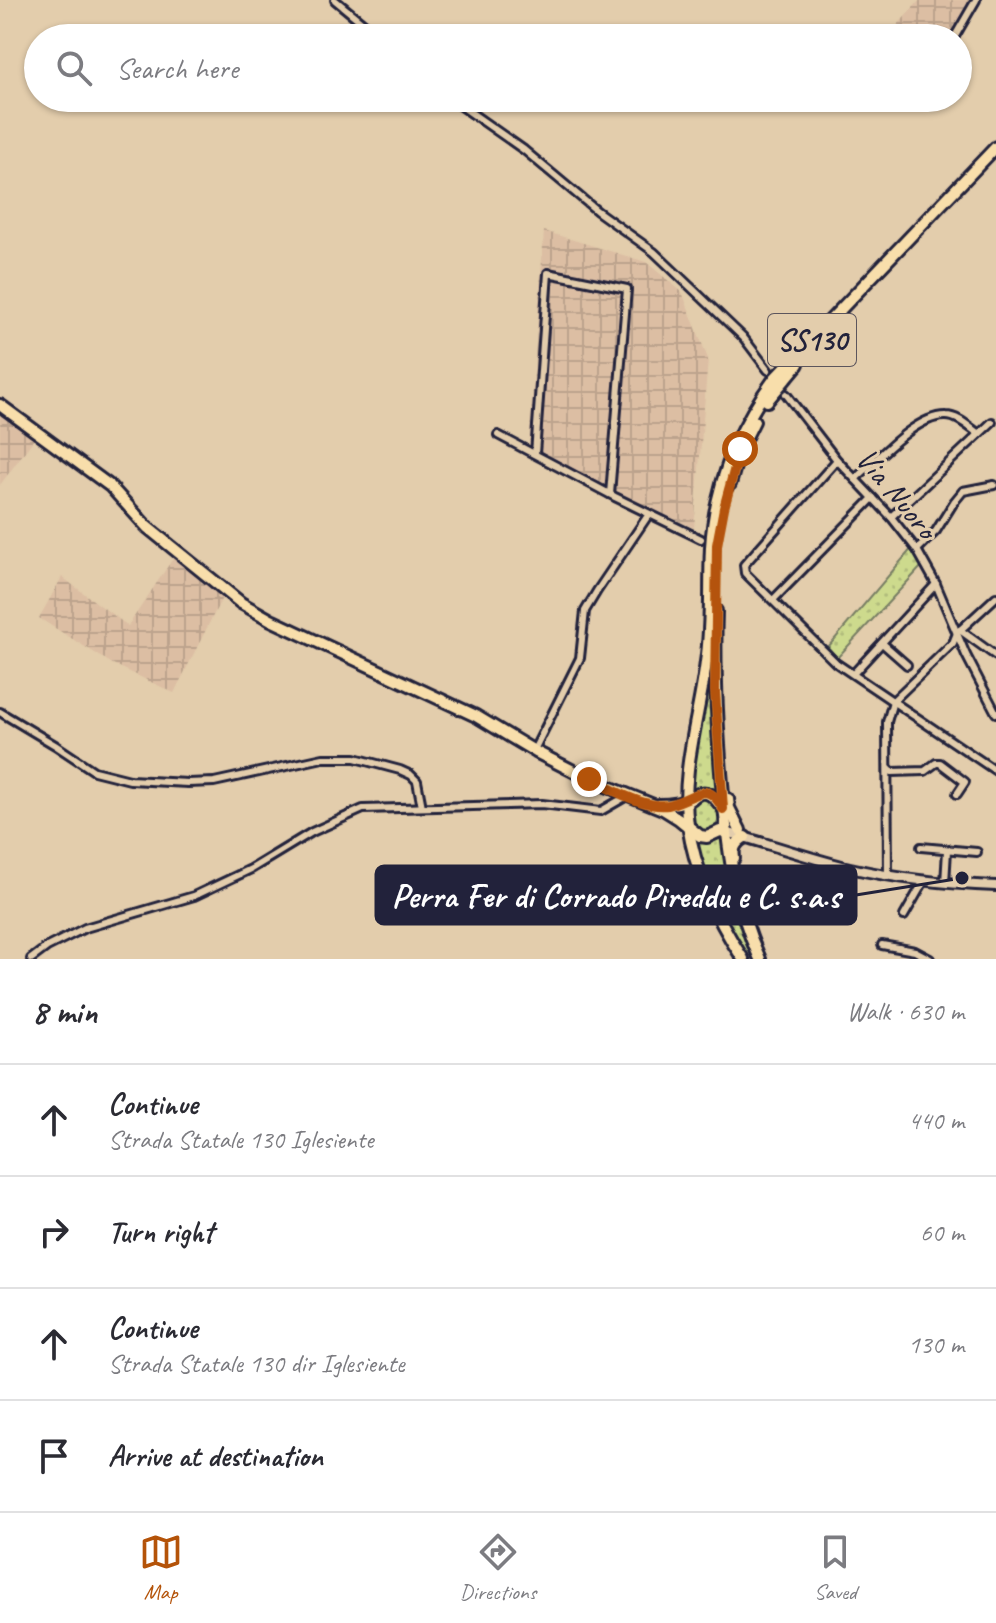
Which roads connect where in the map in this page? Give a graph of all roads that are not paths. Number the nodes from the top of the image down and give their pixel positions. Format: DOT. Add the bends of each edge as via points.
graph roads {
  1 [pos="335,0"];
  2 [pos="976,0"];
  3 [pos="364,24"];
  4 [pos="962,24"];
  5 [pos="470,112"];
  6 [pos="996,147"];
  7 [pos="996,154"];
  8 [pos="768,370"];
  9 [pos="786,394"];
  10 [pos="0,405"];
  11 [pos="992,422"];
  12 [pos="979,434"];
  13 [pos="498,435"];
  14 [pos="535,454"];
  15 [pos="837,460"];
  16 [pos="855,479"];
  17 [pos="994,485"];
  18 [pos="610,494"];
  19 [pos="873,498"];
  20 [pos="649,514"];
  21 [pos="891,517"];
  22 [pos="701,539"];
  23 [pos="917,550"];
  24 [pos="936,584"];
  25 [pos="995,599"];
  26 [pos="773,600"];
  27 [pos="959,632"];
  28 [pos="882,643"];
  29 [pos="996,656"];
  30 [pos="907,665"];
  31 [pos="853,674"];
  32 [pos="893,701"];
  33 [pos="0,712"];
  34 [pos="996,713"];
  35 [pos="534,750"];
  36 [pos="720,768"];
  37 [pos="889,769"];
  38 [pos="996,771"];
  39 [pos="957,794"];
  40 [pos="627,796"];
  41 [pos="686,800"];
  42 [pos="653,805"];
  43 [pos="422,807"];
  44 [pos="723,809"];
  45 [pos="688,827"];
  46 [pos="726,832"];
  47 [pos="744,835"];
  48 [pos="921,847"];
  49 [pos="947,850"];
  50 [pos="977,852"];
  51 [pos="732,875"];
  52 [pos="888,876"];
  53 [pos="996,876"];
  54 [pos="924,881"];
  55 [pos="945,883"];
  56 [pos="994,886"];
  57 [pos="904,916"];
  58 [pos="882,945"];
  59 [pos="31,959"];
  60 [pos="743,959"];
  61 [pos="760,959"];
  62 [pos="930,959"];
  1 -- 3 [label="street"];
  2 -- 4 [label="street"];
  5 -- 8 [label="street" via="654,252 743,337"];
  6 -- 41 [label="main road, SS130" via="775,378 740,432 726,469 711,544 707,658"];
  7 -- 36 [label="main road, SS130" via="779,385 740,449 717,545"];
  9 -- 15 [label="street, Via Nuoro"];
  10 -- 35 [label="main road" via="110,486 147,527 241,603 476,716"];
  11 -- 12 [label="street"];
  12 -- 16 [label="street" via="957,419 928,419"];
  12 -- 21 [label="street"];
  13 -- 14 [label="street"];
  14 -- 18 [label="street"];
  14 -- 18 [label="street" via="548,273 627,289"];
  15 -- 16 [label="street, Via Nuoro"];
  15 -- 26 [label="street" via="744,565 745,573"];
  16 -- 19 [label="street, Via Nuoro"];
  17 -- 23 [label="street" via="963,491"];
  18 -- 20 [label="street"];
  19 -- 21 [label="street, Via Nuoro"];
  19 -- 26 [label="street"];
  20 -- 22 [label="street"];
  20 -- 35 [label="street" via="585,611 580,658"];
  21 -- 23 [label="street, Via Nuoro"];
  23 -- 24 [label="street, Via Nuoro"];
  24 -- 27 [label="street, Via Nuoro"];
  24 -- 28 [label="street"];
  25 -- 27 [label="street"];
  26 -- 31 [label="street"];
  27 -- 29 [label="street"];
  27 -- 32 [label="street"];
  27 -- 34 [label="street, Via Nuoro"];
  28 -- 30 [label="street"];
  28 -- 31 [label="street"];
  31 -- 32 [label="street"];
  32 -- 37 [label="street" via="887,722"];
  32 -- 38 [label="street"];
  33 -- 43 [label="street" via="94,771 130,780 214,782 323,758 355,758 411,775"];
  35 -- 40 [label="main road"];
  36 -- 44 [label="main road, SS130"];
  36 -- 47 [label="main road" via="729,808"];
  37 -- 39 [label="street" via="925,771 940,763 965,782"];
  37 -- 52 [label="street"];
  40 -- 42 [label="main road"];
  40 -- 43 [label="street" via="601,811 542,804"];
  41 -- 42 [label="main road"];
  41 -- 44 [label="main road" via="709,793"];
  41 -- 45 [label="main road, SS130"];
  42 -- 45 [label="main road"];
  43 -- 59 [label="street" via="363,809 194,896 85,928"];
  44 -- 46 [label="main road, SS130"];
  44 -- 47 [label="street"];
  45 -- 46 [label="main road" via="703,837"];
  45 -- 60 [label="main road, SS130" via="705,884"];
  46 -- 47 [label="street"];
  46 -- 51 [label="main road, SS130"];
  47 -- 51 [label="main road" via="734,848"];
  47 -- 52 [label="street"];
  48 -- 49 [label="street"];
  49 -- 50 [label="street"];
  49 -- 55 [label="street"];
  51 -- 61 [label="main road, SS130"];
  52 -- 54 [label="street"];
  53 -- 56 [label="street"];
  54 -- 55 [label="street"];
  54 -- 57 [label="street"];
  55 -- 56 [label="street"];
  58 -- 62 [label="street"];
}
